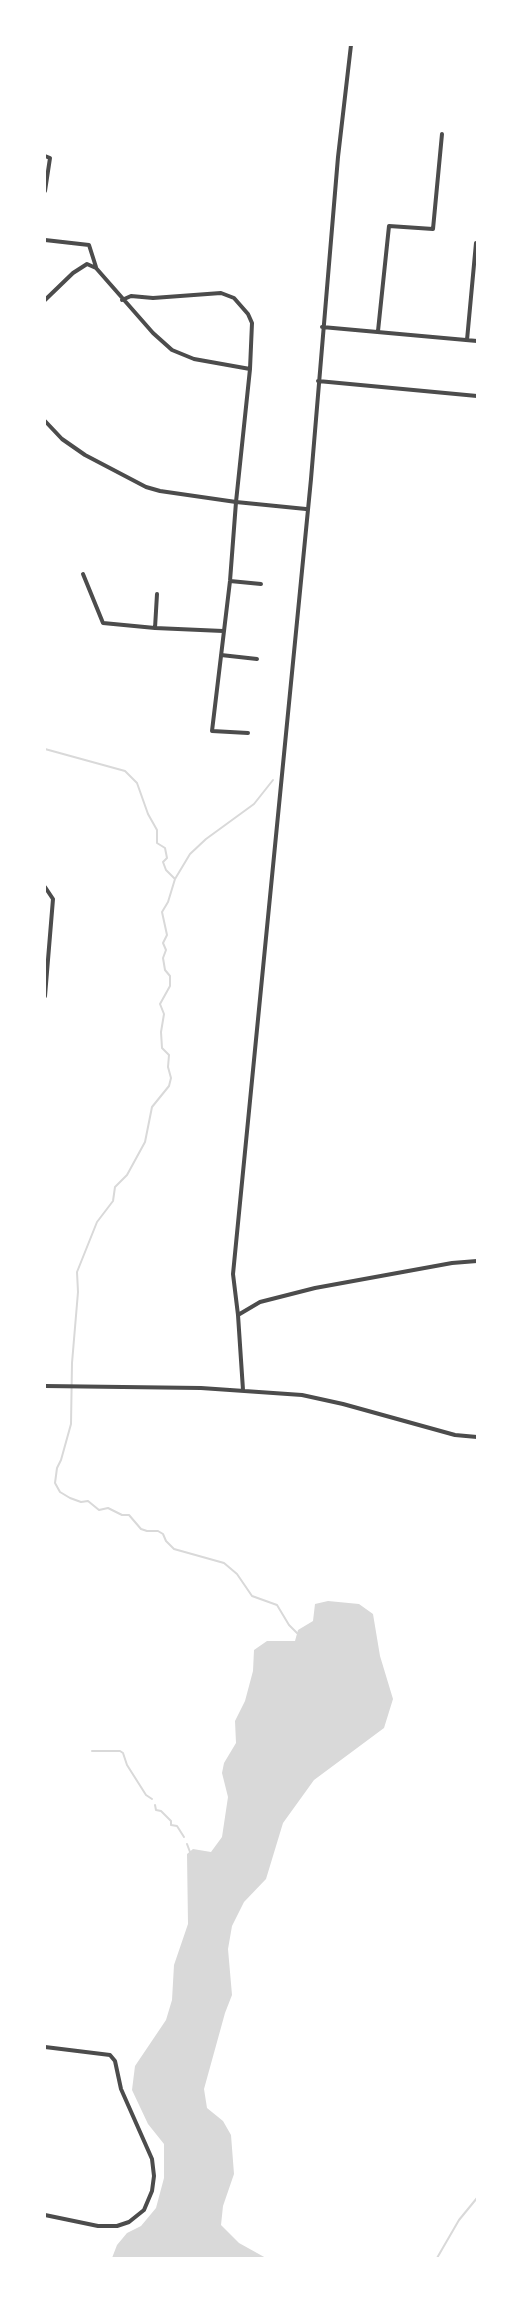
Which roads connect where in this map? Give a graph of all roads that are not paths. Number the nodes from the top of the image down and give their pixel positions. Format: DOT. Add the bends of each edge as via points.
graph roads {
  1 [pos="351,45"];
  2 [pos="442,134"];
  3 [pos="45,156"];
  4 [pos="45,191"];
  5 [pos="45,240"];
  6 [pos="476,243"];
  7 [pos="96,268"];
  8 [pos="45,300"];
  9 [pos="122,300"];
  10 [pos="322,327"];
  11 [pos="378,331"];
  12 [pos="467,340"];
  13 [pos="477,341"];
  14 [pos="250,369"];
  15 [pos="318,381"];
  16 [pos="477,396"];
  17 [pos="45,421"];
  18 [pos="236,502"];
  19 [pos="306,509"];
  20 [pos="83,574"];
  21 [pos="230,581"];
  22 [pos="261,584"];
  23 [pos="157,594"];
  24 [pos="155,628"];
  25 [pos="223,631"];
  26 [pos="221,655"];
  27 [pos="257,659"];
  28 [pos="248,733"];
  29 [pos="45,887"];
  30 [pos="45,996"];
  31 [pos="477,1261"];
  32 [pos="238,1315"];
  33 [pos="45,1386"];
  34 [pos="243,1390"];
  35 [pos="477,1437"];
  36 [pos="45,2047"];
  37 [pos="45,2215"];
  1 -- 10 [label="street"];
  2 -- 11 [label="street" via="433,229 389,226"];
  3 -- 4 [label="street" via="50,158"];
  5 -- 7 [label="street" via="89,245"];
  6 -- 12 [label="street"];
  7 -- 8 [label="street" via="87,264"];
  7 -- 9 [label="street"];
  9 -- 14 [label="street" via="172,350 194,359"];
  9 -- 14 [label="street" via="221,293 234,298 252,322"];
  10 -- 11 [label="street"];
  10 -- 15 [label="street"];
  11 -- 12 [label="street"];
  12 -- 13 [label="street"];
  14 -- 18 [label="street"];
  15 -- 16 [label="street"];
  15 -- 19 [label="street"];
  17 -- 18 [label="street" via="85,455 146,487"];
  18 -- 19 [label="street"];
  18 -- 21 [label="street"];
  19 -- 32 [label="street" via="232,1274"];
  20 -- 24 [label="street" via="103,623"];
  21 -- 22 [label="street"];
  21 -- 25 [label="street"];
  23 -- 24 [label="street"];
  24 -- 25 [label="street"];
  25 -- 26 [label="street"];
  26 -- 27 [label="street"];
  26 -- 28 [label="street" via="212,731"];
  29 -- 30 [label="street" via="53,899"];
  31 -- 32 [label="street" via="315,1288 260,1302"];
  32 -- 34 [label="street"];
  33 -- 34 [label="street"];
  34 -- 35 [label="street" via="302,1395 455,1435"];
  36 -- 37 [label="street" via="110,2055 152,2159 154,2176 144,2210 129,2222 98,2226"];
}
